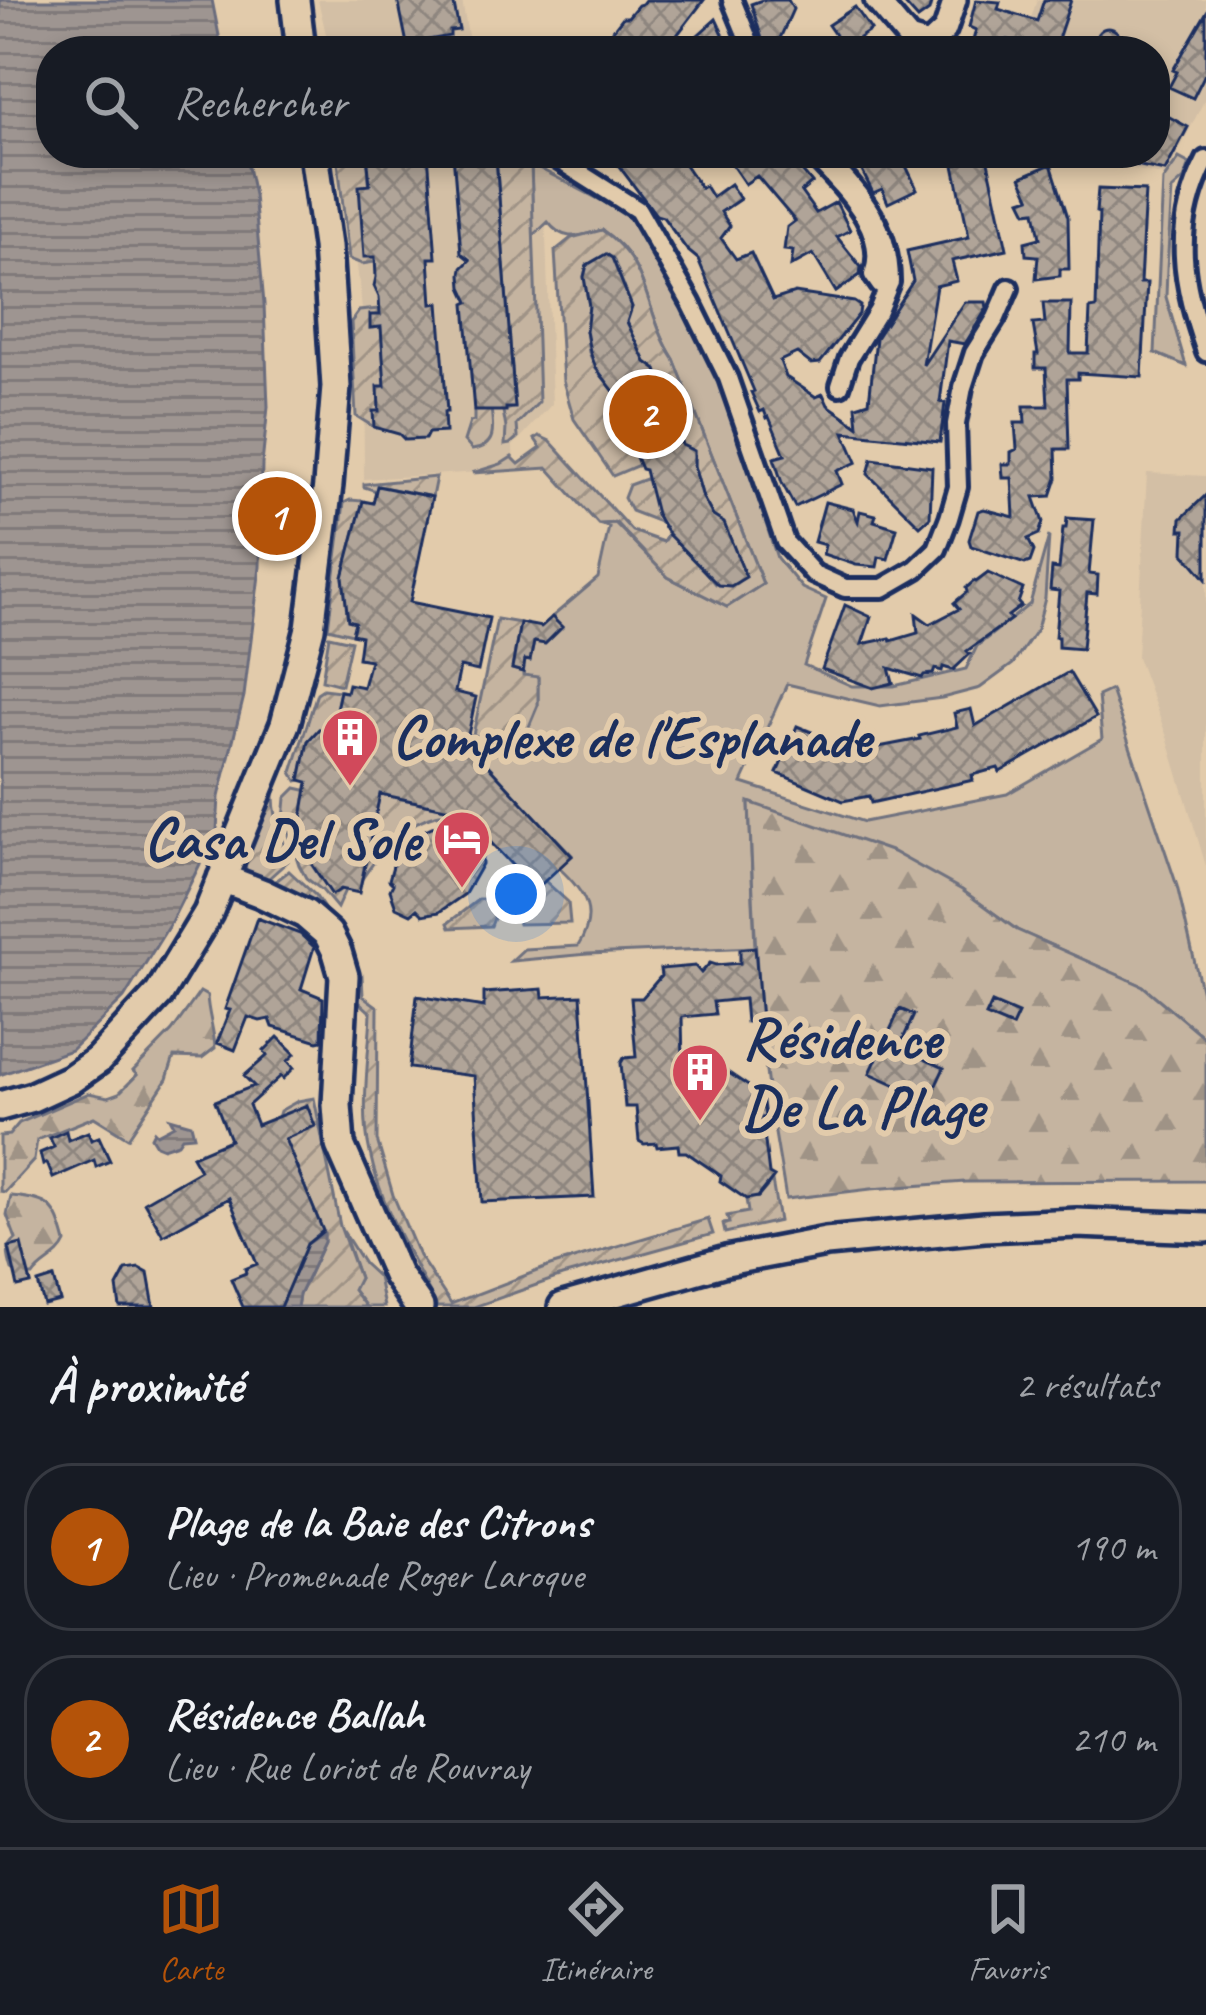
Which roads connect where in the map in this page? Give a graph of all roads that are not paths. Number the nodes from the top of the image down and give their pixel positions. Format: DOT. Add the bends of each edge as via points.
graph roads {
  1 [pos="295,0"];
  2 [pos="730,0"];
  3 [pos="876,0"];
  4 [pos="956,0"];
  5 [pos="299,36"];
  6 [pos="741,36"];
  7 [pos="906,36"];
  8 [pos="939,36"];
  9 [pos="1206,160"];
  10 [pos="316,168"];
  11 [pos="572,168"];
  12 [pos="825,168"];
  13 [pos="836,168"];
  14 [pos="890,282"];
  15 [pos="1009,288"];
  16 [pos="1206,352"];
  17 [pos="840,386"];
  18 [pos="222,878"];
  19 [pos="0,1106"];
  20 [pos="1206,1228"];
  21 [pos="397,1275"];
  22 [pos="403,1307"];
  23 [pos="418,1307"];
  24 [pos="562,1307"];
  1 -- 5 [label="main road"];
  2 -- 6 [label="street"];
  3 -- 7 [label="street"];
  4 -- 8 [label="street"];
  9 -- 16 [label="street" via="1186,208 1182,244"];
  10 -- 18 [label="main road" via="336,387 310,628 285,724"];
  11 -- 15 [label="street" via="638,210 728,378 785,542 814,574 845,588 883,587 937,549 958,487 962,387"];
  12 -- 14 [label="street" via="874,236 873,275 880,286"];
  13 -- 14 [label="street" via="886,238"];
  14 -- 17 [label="street"];
  18 -- 19 [label="main road" via="189,948 125,1034 70,1079"];
  18 -- 21 [label="main road" via="305,914 337,952 344,976 340,1145"];
  20 -- 24 [label="main road" via="1077,1223 826,1242"];
  21 -- 22 [label="main road"];
  21 -- 23 [label="main road"];
}
